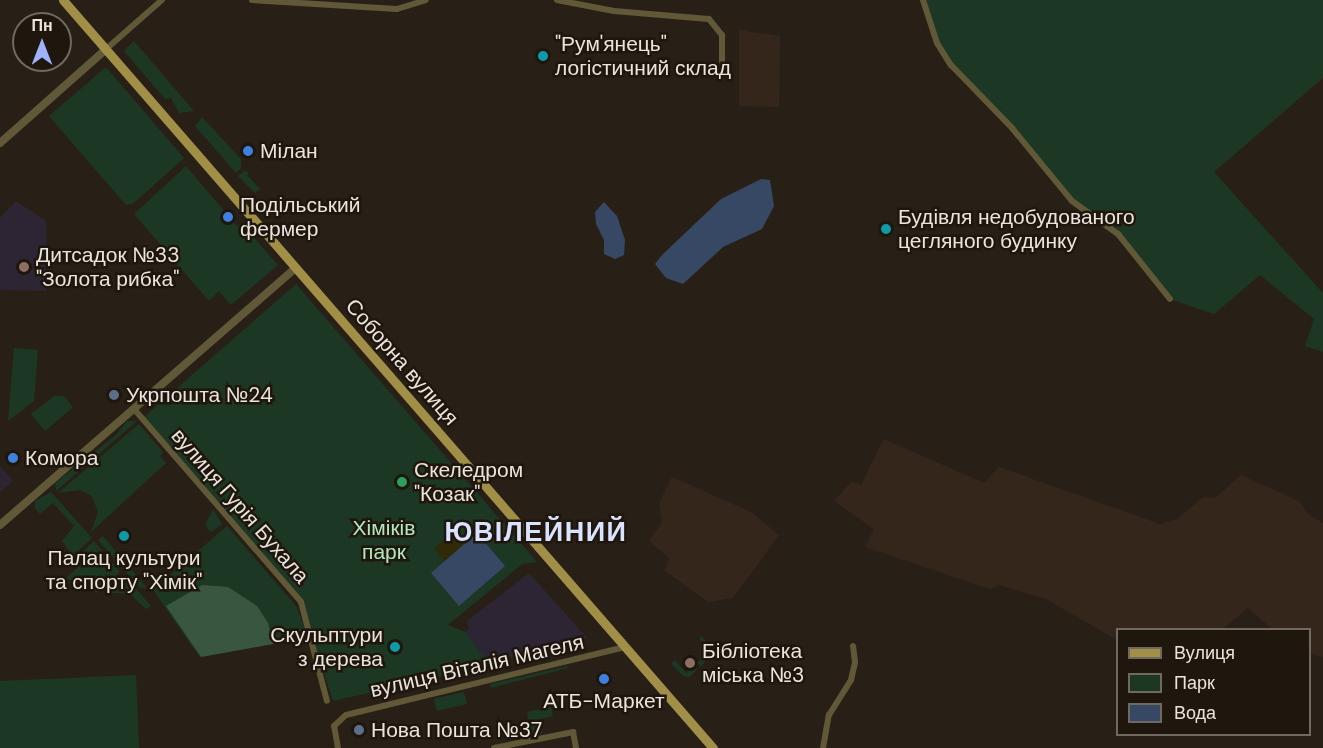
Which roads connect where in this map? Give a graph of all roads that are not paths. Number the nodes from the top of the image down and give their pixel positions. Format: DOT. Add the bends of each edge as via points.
graph roads {
  1 [pos="63,0"];
  2 [pos="162,0"];
  3 [pos="252,0"];
  4 [pos="426,0"];
  5 [pos="557,0"];
  6 [pos="923,0"];
  7 [pos="105,50"];
  8 [pos="723,62"];
  9 [pos="0,143"];
  10 [pos="296,268"];
  11 [pos="1170,299"];
  12 [pos="134,409"];
  13 [pos="0,525"];
  14 [pos="853,646"];
  15 [pos="625,647"];
  16 [pos="327,701"];
  17 [pos="338,748"];
  18 [pos="494,748"];
  19 [pos="576,748"];
  20 [pos="713,748"];
  21 [pos="823,748"];
  1 -- 7 [label="main road, Соборна вулиця"];
  2 -- 7 [label="street"];
  3 -- 4 [label="street" via="397,9"];
  5 -- 8 [label="street" via="614,11 709,19 722,35"];
  6 -- 11 [label="street" via="937,43 951,65 1012,128 1072,201 1118,234"];
  7 -- 9 [label="street"];
  7 -- 10 [label="main road, Соборна вулиця"];
  10 -- 12 [label="street"];
  10 -- 15 [label="main road, Соборна вулиця"];
  12 -- 13 [label="street"];
  12 -- 16 [label="street, вулиця Гурія Бухала" via="297,595 308,618"];
  14 -- 21 [label="street" via="851,680 829,715"];
  15 -- 17 [label="street, вулиця Віталія Магеля" via="416,696 339,719 334,726"];
  15 -- 20 [label="main road, Соборна вулиця"];
  18 -- 19 [label="street" via="573,732"];
}
